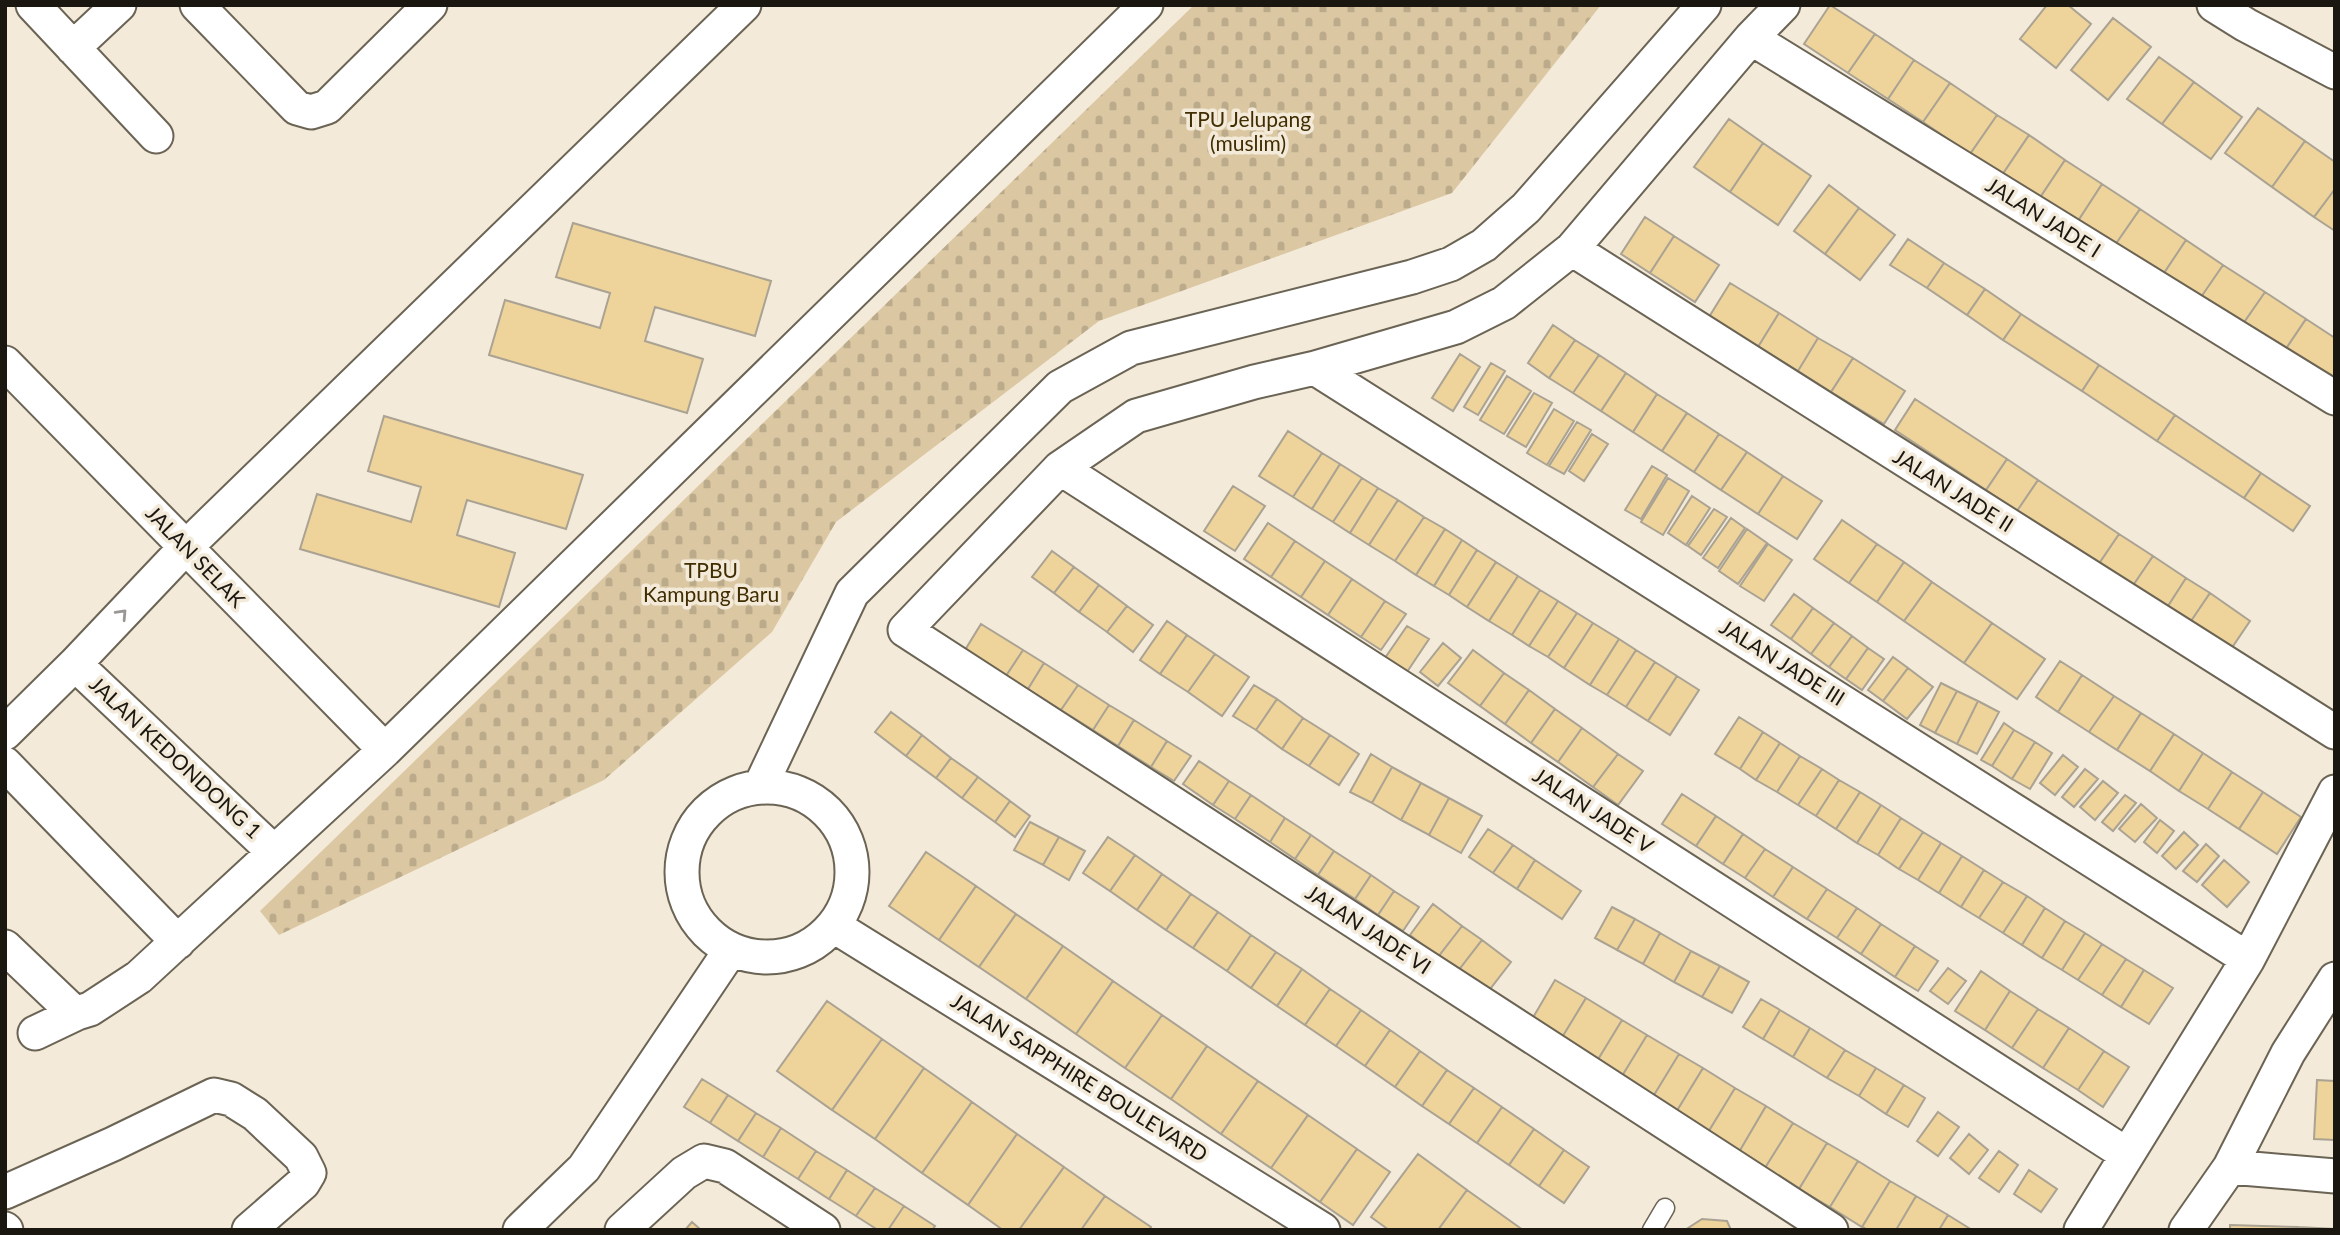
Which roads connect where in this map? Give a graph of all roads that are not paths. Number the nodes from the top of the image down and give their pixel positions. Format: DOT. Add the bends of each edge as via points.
graph roads {
  1 [pos="33,5"];
  2 [pos="119,5"];
  3 [pos="197,5"];
  4 [pos="744,5"];
  5 [pos="1146,5"];
  6 [pos="1704,5"];
  7 [pos="1783,5"];
  8 [pos="2214,5"];
  9 [pos="411,11"];
  10 [pos="1751,38"];
  11 [pos="74,48"];
  12 [pos="2335,72"];
  13 [pos="156,136"];
  14 [pos="1572,249"];
  15 [pos="5,363"];
  16 [pos="1315,368"];
  17 [pos="2335,398"];
  18 [pos="1060,468"];
  19 [pos="185,548"];
  20 [pos="75,664"];
  21 [pos="2335,732"];
  22 [pos="5,733"];
  23 [pos="385,750"];
  24 [pos="5,764"];
  25 [pos="760,787"];
  26 [pos="2335,792"];
  27 [pos="274,852"];
  28 [pos="834,926"];
  29 [pos="178,942"];
  30 [pos="5,947"];
  31 [pos="730,951"];
  32 [pos="2248,958"];
  33 [pos="2335,979"];
  34 [pos="77,1013"];
  35 [pos="35,1033"];
  36 [pos="2126,1154"];
  37 [pos="2230,1167"];
  38 [pos="2335,1176"];
  39 [pos="5,1192"];
  40 [pos="1665,1208"];
  41 [pos="249,1230"];
  42 [pos="520,1230"];
  43 [pos="622,1230"];
  44 [pos="823,1230"];
  45 [pos="1323,1230"];
  46 [pos="1652,1230"];
  47 [pos="1830,1230"];
  48 [pos="2081,1230"];
  49 [pos="2186,1230"];
  1 -- 11 [label="street"];
  2 -- 11 [label="street"];
  3 -- 9 [label="street" via="297,108 311,112 327,107"];
  4 -- 19 [label="street"];
  5 -- 23 [label="street"];
  6 -- 25 [label="street" via="1526,208 1473,251 1412,278 1130,348 1060,387 852,593"];
  7 -- 10 [label="street"];
  8 -- 12 [label="street"];
  10 -- 14 [label="street"];
  10 -- 17 [label="street, JALAN JADE I"];
  11 -- 13 [label="street"];
  14 -- 16 [label="street" via="1504,303 1456,327"];
  14 -- 21 [label="street, JALAN JADE II"];
  15 -- 19 [label="street, JALAN SELAK"];
  16 -- 18 [label="street" via="1136,416"];
  16 -- 32 [label="street, JALAN JADE III"];
  18 -- 36 [label="street, JALAN JADE V"];
  18 -- 47 [label="street, JALAN JADE VI" via="905,630"];
  20 -- 19 [label="street, one-way"];
  19 -- 23 [label="street, JALAN SELAK"];
  20 -- 22 [label="street"];
  20 -- 27 [label="street, JALAN KEDONDONG 1"];
  23 -- 27 [label="street"];
  24 -- 29 [label="street"];
  25 -- 28 [label="street" via="789,789 814,801 836,820 849,845 853,873 848,902"];
  25 -- 31 [label="street" via="733,793 709,809 691,831 682,857 681,886 690,912 707,935"];
  26 -- 32 [label="street"];
  27 -- 29 [label="street"];
  28 -- 31 [label="street" via="813,945 787,956 758,958"];
  28 -- 45 [label="street, JALAN SAPPHIRE BOULEVARD"];
  29 -- 34 [label="street" via="139,977"];
  30 -- 34 [label="street"];
  31 -- 42 [label="street" via="584,1168"];
  32 -- 36 [label="street"];
  33 -- 37 [label="street" via="2288,1054"];
  34 -- 35 [label="street"];
  36 -- 48 [label="street"];
  37 -- 38 [label="street"];
  37 -- 49 [label="street"];
  39 -- 41 [label="street" via="214,1096 231,1099 255,1114 301,1157 309,1173"];
  40 -- 46 [label="lane"];
  43 -- 44 [label="street" via="684,1173 705,1161 725,1166"];
}
